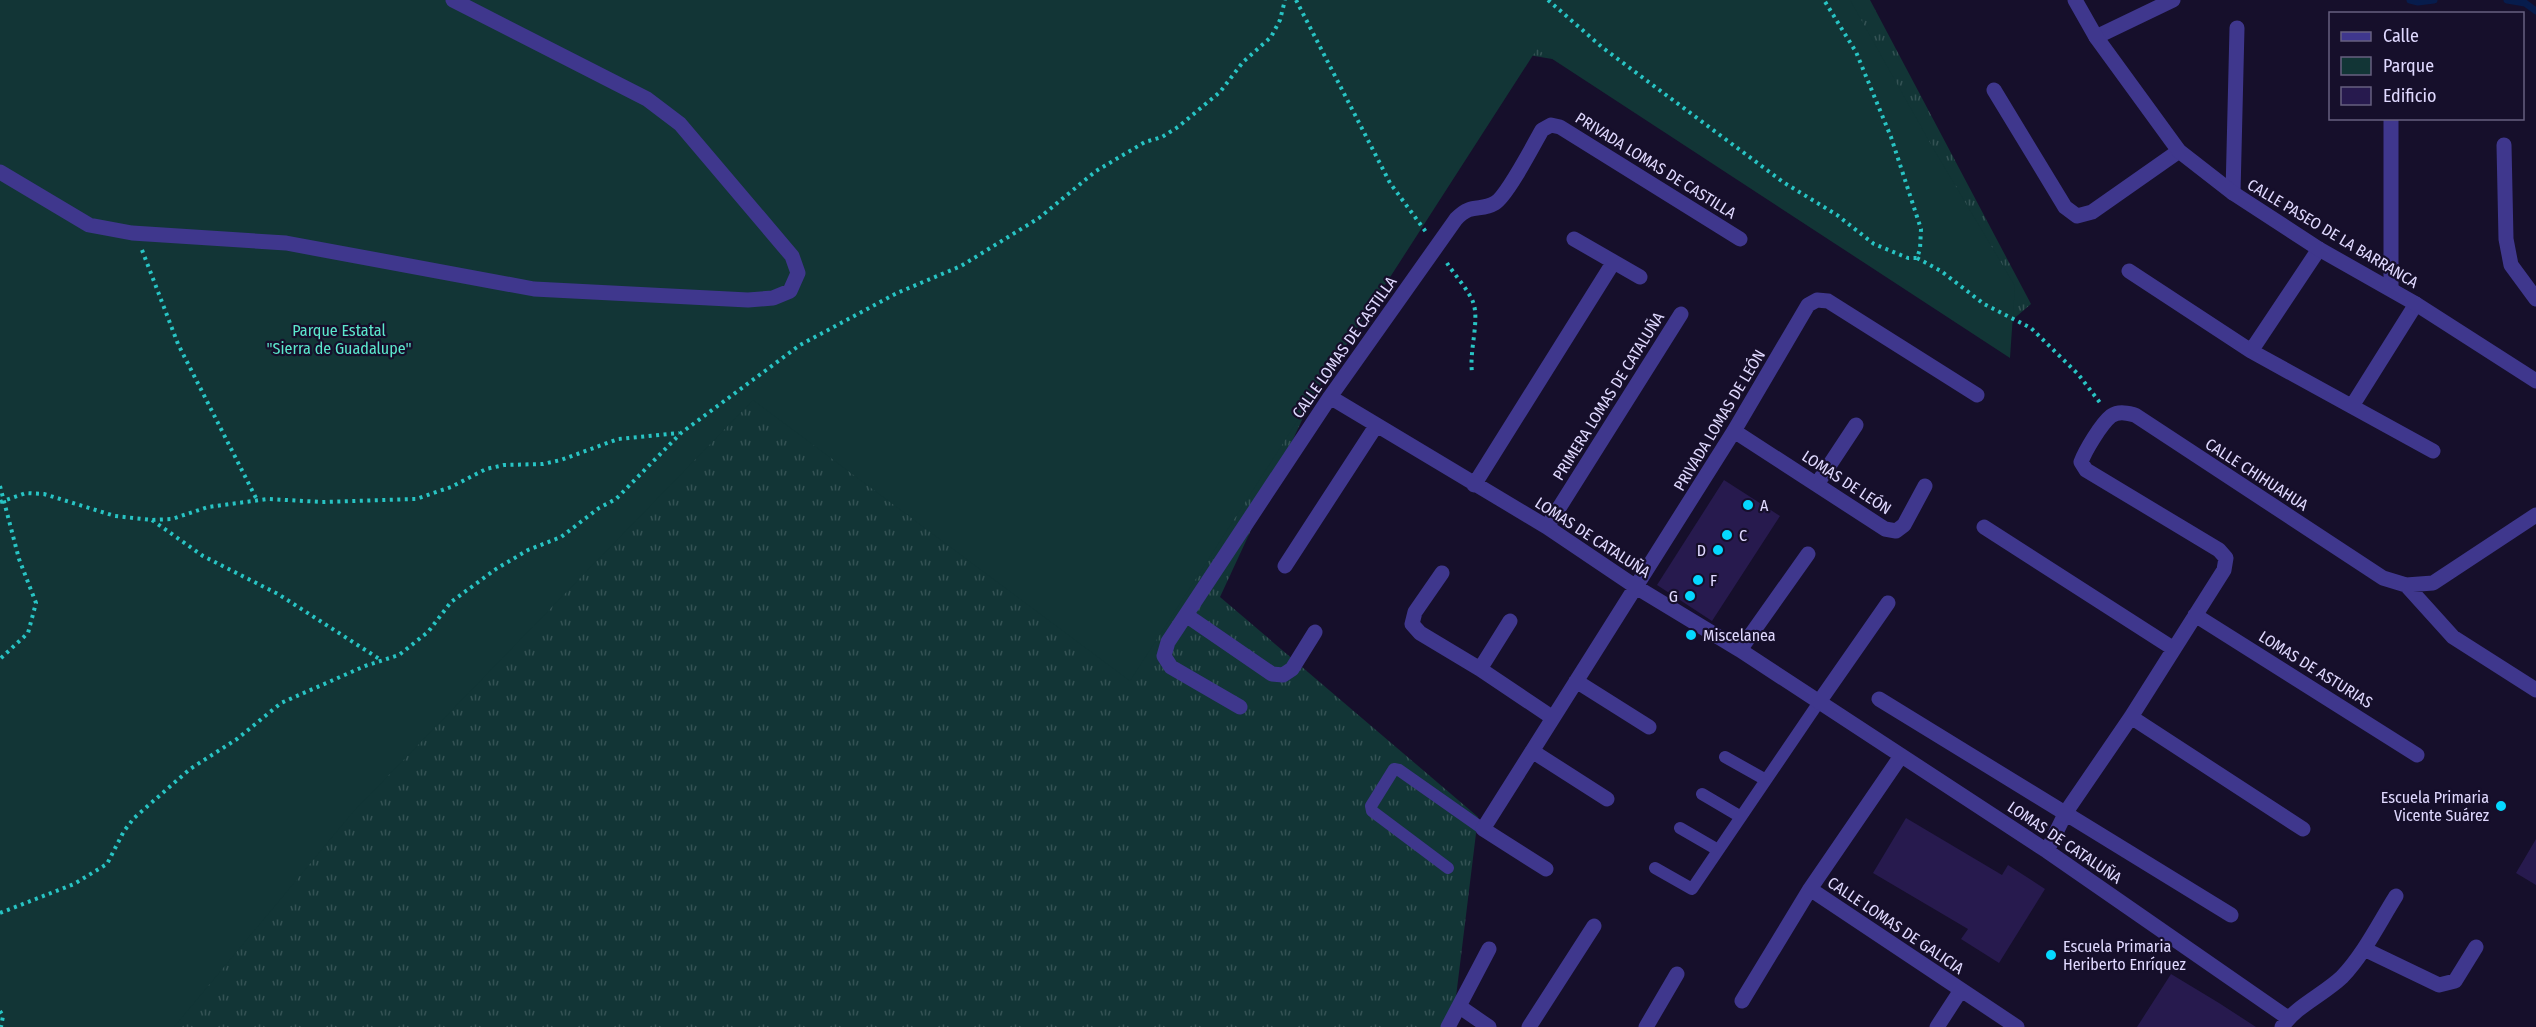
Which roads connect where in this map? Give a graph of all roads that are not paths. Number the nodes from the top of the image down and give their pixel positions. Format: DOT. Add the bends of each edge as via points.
graph roads {
  1 [pos="453,0"];
  2 [pos="2075,0"];
  3 [pos="2173,0"];
  4 [pos="2237,28"];
  5 [pos="2096,37"];
  6 [pos="1994,90"];
  7 [pos="2391,120"];
  8 [pos="1551,125"];
  9 [pos="2504,144"];
  10 [pos="2179,151"];
  11 [pos="0,172"];
  12 [pos="2233,194"];
  13 [pos="1740,238"];
  14 [pos="1574,239"];
  15 [pos="2319,249"];
  16 [pos="1613,263"];
  17 [pos="2129,271"];
  18 [pos="1640,277"];
  19 [pos="2391,290"];
  20 [pos="2536,298"];
  21 [pos="2416,304"];
  22 [pos="1681,314"];
  23 [pos="2251,351"];
  24 [pos="2536,381"];
  25 [pos="1977,395"];
  26 [pos="1330,397"];
  27 [pos="2352,406"];
  28 [pos="1856,425"];
  29 [pos="1376,426"];
  30 [pos="1734,431"];
  31 [pos="2433,451"];
  32 [pos="1817,484"];
  33 [pos="1474,485"];
  34 [pos="1924,486"];
  35 [pos="2536,515"];
  36 [pos="1547,527"];
  37 [pos="1984,527"];
  38 [pos="1808,554"];
  39 [pos="1285,566"];
  40 [pos="1442,573"];
  41 [pos="2406,585"];
  42 [pos="1636,587"];
  43 [pos="1888,603"];
  44 [pos="1186,615"];
  45 [pos="2195,615"];
  46 [pos="1510,621"];
  47 [pos="1315,632"];
  48 [pos="2174,648"];
  49 [pos="1740,650"];
  50 [pos="1480,669"];
  51 [pos="1576,681"];
  52 [pos="2536,690"];
  53 [pos="1879,699"];
  54 [pos="1819,702"];
  55 [pos="1240,707"];
  56 [pos="2131,717"];
  57 [pos="1553,718"];
  58 [pos="1649,727"];
  59 [pos="1532,751"];
  60 [pos="2417,755"];
  61 [pos="1901,756"];
  62 [pos="1725,757"];
  63 [pos="1766,780"];
  64 [pos="1702,794"];
  65 [pos="1607,799"];
  66 [pos="2066,812"];
  67 [pos="1741,817"];
  68 [pos="1680,828"];
  69 [pos="1483,829"];
  70 [pos="2303,829"];
  71 [pos="1718,850"];
  72 [pos="2047,851"];
  73 [pos="1448,868"];
  74 [pos="1655,868"];
  75 [pos="1546,869"];
  76 [pos="1810,889"];
  77 [pos="2396,896"];
  78 [pos="2231,915"];
  79 [pos="1594,926"];
  80 [pos="2476,947"];
  81 [pos="1489,949"];
  82 [pos="2364,949"];
  83 [pos="1677,974"];
  84 [pos="1961,990"];
  85 [pos="1742,1001"];
  86 [pos="1460,1007"];
  87 [pos="2285,1022"];
  88 [pos="1448,1027"];
  89 [pos="1489,1027"];
  90 [pos="1529,1027"];
  91 [pos="1646,1027"];
  92 [pos="1937,1027"];
  93 [pos="2017,1027"];
  1 -- 11 [label="street" via="647,99 680,124 792,256 798,273 790,291 773,298 748,300 534,289 286,243 132,233 90,225"];
  2 -- 5 [label="street, CALLE PASEO DE LA BARRANCA"];
  3 -- 5 [label="street"];
  4 -- 12 [label="street"];
  5 -- 10 [label="street, CALLE PASEO DE LA BARRANCA"];
  6 -- 10 [label="street" via="2065,207 2077,216 2092,212"];
  7 -- 19 [label="street"];
  8 -- 13 [label="street, PRIVADA LOMAS DE CASTILLA"];
  8 -- 26 [label="street, CALLE LOMAS DE CASTILLA" via="1542,130 1495,203 1466,209"];
  9 -- 20 [label="street" via="2506,239 2511,265"];
  10 -- 12 [label="street, CALLE PASEO DE LA BARRANCA"];
  12 -- 15 [label="street, CALLE PASEO DE LA BARRANCA"];
  14 -- 16 [label="street"];
  15 -- 19 [label="street, CALLE PASEO DE LA BARRANCA"];
  15 -- 23 [label="street"];
  16 -- 18 [label="street"];
  16 -- 33 [label="street"];
  17 -- 23 [label="street"];
  19 -- 21 [label="street, CALLE PASEO DE LA BARRANCA"];
  21 -- 24 [label="street, CALLE PASEO DE LA BARRANCA"];
  21 -- 27 [label="street"];
  22 -- 36 [label="street, PRIMERA LOMAS DE CATALUÑA"];
  23 -- 27 [label="street"];
  25 -- 30 [label="street, PRIVADA LOMAS DE LEÓN" via="1828,301 1817,300 1808,305"];
  26 -- 29 [label="street, LOMAS DE CATALUÑA"];
  26 -- 44 [label="street, CALLE LOMAS DE CASTILLA"];
  27 -- 31 [label="street"];
  28 -- 32 [label="street"];
  29 -- 33 [label="street, LOMAS DE CATALUÑA"];
  29 -- 39 [label="street"];
  30 -- 32 [label="street, LOMAS DE LEÓN"];
  30 -- 42 [label="street, PRIVADA LOMAS DE LEÓN"];
  32 -- 34 [label="street, LOMAS DE LEÓN" via="1885,529 1896,531 1904,525"];
  33 -- 36 [label="street, LOMAS DE CATALUÑA"];
  35 -- 41 [label="street, CALLE CHIHUAHUA" via="2433,583"];
  36 -- 42 [label="street, LOMAS DE CATALUÑA"];
  37 -- 48 [label="street"];
  38 -- 49 [label="street"];
  40 -- 50 [label="street" via="1414,612 1412,624 1420,633"];
  41 -- 45 [label="street, CALLE CHIHUAHUA" via="2383,578 2135,415 2123,412 2110,417 2085,452 2081,462 2086,470 2219,550 2226,558 2224,570"];
  41 -- 52 [label="street" via="2453,637"];
  42 -- 49 [label="street, LOMAS DE CATALUÑA"];
  42 -- 51 [label="street, PRIVADA LOMAS DE LEÓN"];
  43 -- 54 [label="street"];
  44 -- 47 [label="street" via="1272,674 1283,675 1292,669"];
  44 -- 55 [label="street, CALLE LOMAS DE CASTILLA" via="1168,642 1164,656 1171,667"];
  45 -- 48 [label="street"];
  45 -- 60 [label="street, LOMAS DE ASTURIAS"];
  46 -- 50 [label="street"];
  48 -- 56 [label="street"];
  49 -- 54 [label="street, LOMAS DE CATALUÑA"];
  50 -- 57 [label="street"];
  51 -- 57 [label="street, PRIVADA LOMAS DE LEÓN"];
  51 -- 58 [label="street"];
  53 -- 66 [label="street"];
  54 -- 61 [label="street, LOMAS DE CATALUÑA"];
  54 -- 63 [label="lane"];
  56 -- 66 [label="street"];
  56 -- 70 [label="street"];
  57 -- 59 [label="street, PRIVADA LOMAS DE LEÓN"];
  59 -- 65 [label="street"];
  59 -- 69 [label="street, PRIVADA LOMAS DE LEÓN"];
  61 -- 72 [label="street, LOMAS DE CATALUÑA"];
  61 -- 76 [label="street, CALLE LOMAS DE GALICIA"];
  62 -- 63 [label="lane"];
  63 -- 67 [label="lane"];
  64 -- 67 [label="lane"];
  66 -- 72 [label="street"];
  66 -- 78 [label="street"];
  67 -- 71 [label="lane"];
  68 -- 71 [label="lane"];
  69 -- 73 [label="lane" via="1394,769 1371,806 1372,811"];
  69 -- 75 [label="street"];
  71 -- 74 [label="lane" via="1692,889"];
  72 -- 87 [label="street, LOMAS DE CATALUÑA"];
  76 -- 84 [label="street, CALLE LOMAS DE GALICIA"];
  76 -- 85 [label="street, CALLE LOMAS DE GALICIA"];
  77 -- 82 [label="street"];
  79 -- 90 [label="street"];
  80 -- 82 [label="street" via="2455,981 2439,985"];
  81 -- 86 [label="street"];
  82 -- 87 [label="street" via="2328,989"];
  83 -- 91 [label="street"];
  84 -- 92 [label="street, CALLE LOMAS DE GALICIA"];
  84 -- 93 [label="street, CALLE LOMAS DE GALICIA"];
  86 -- 88 [label="street"];
  86 -- 89 [label="street"];
}
